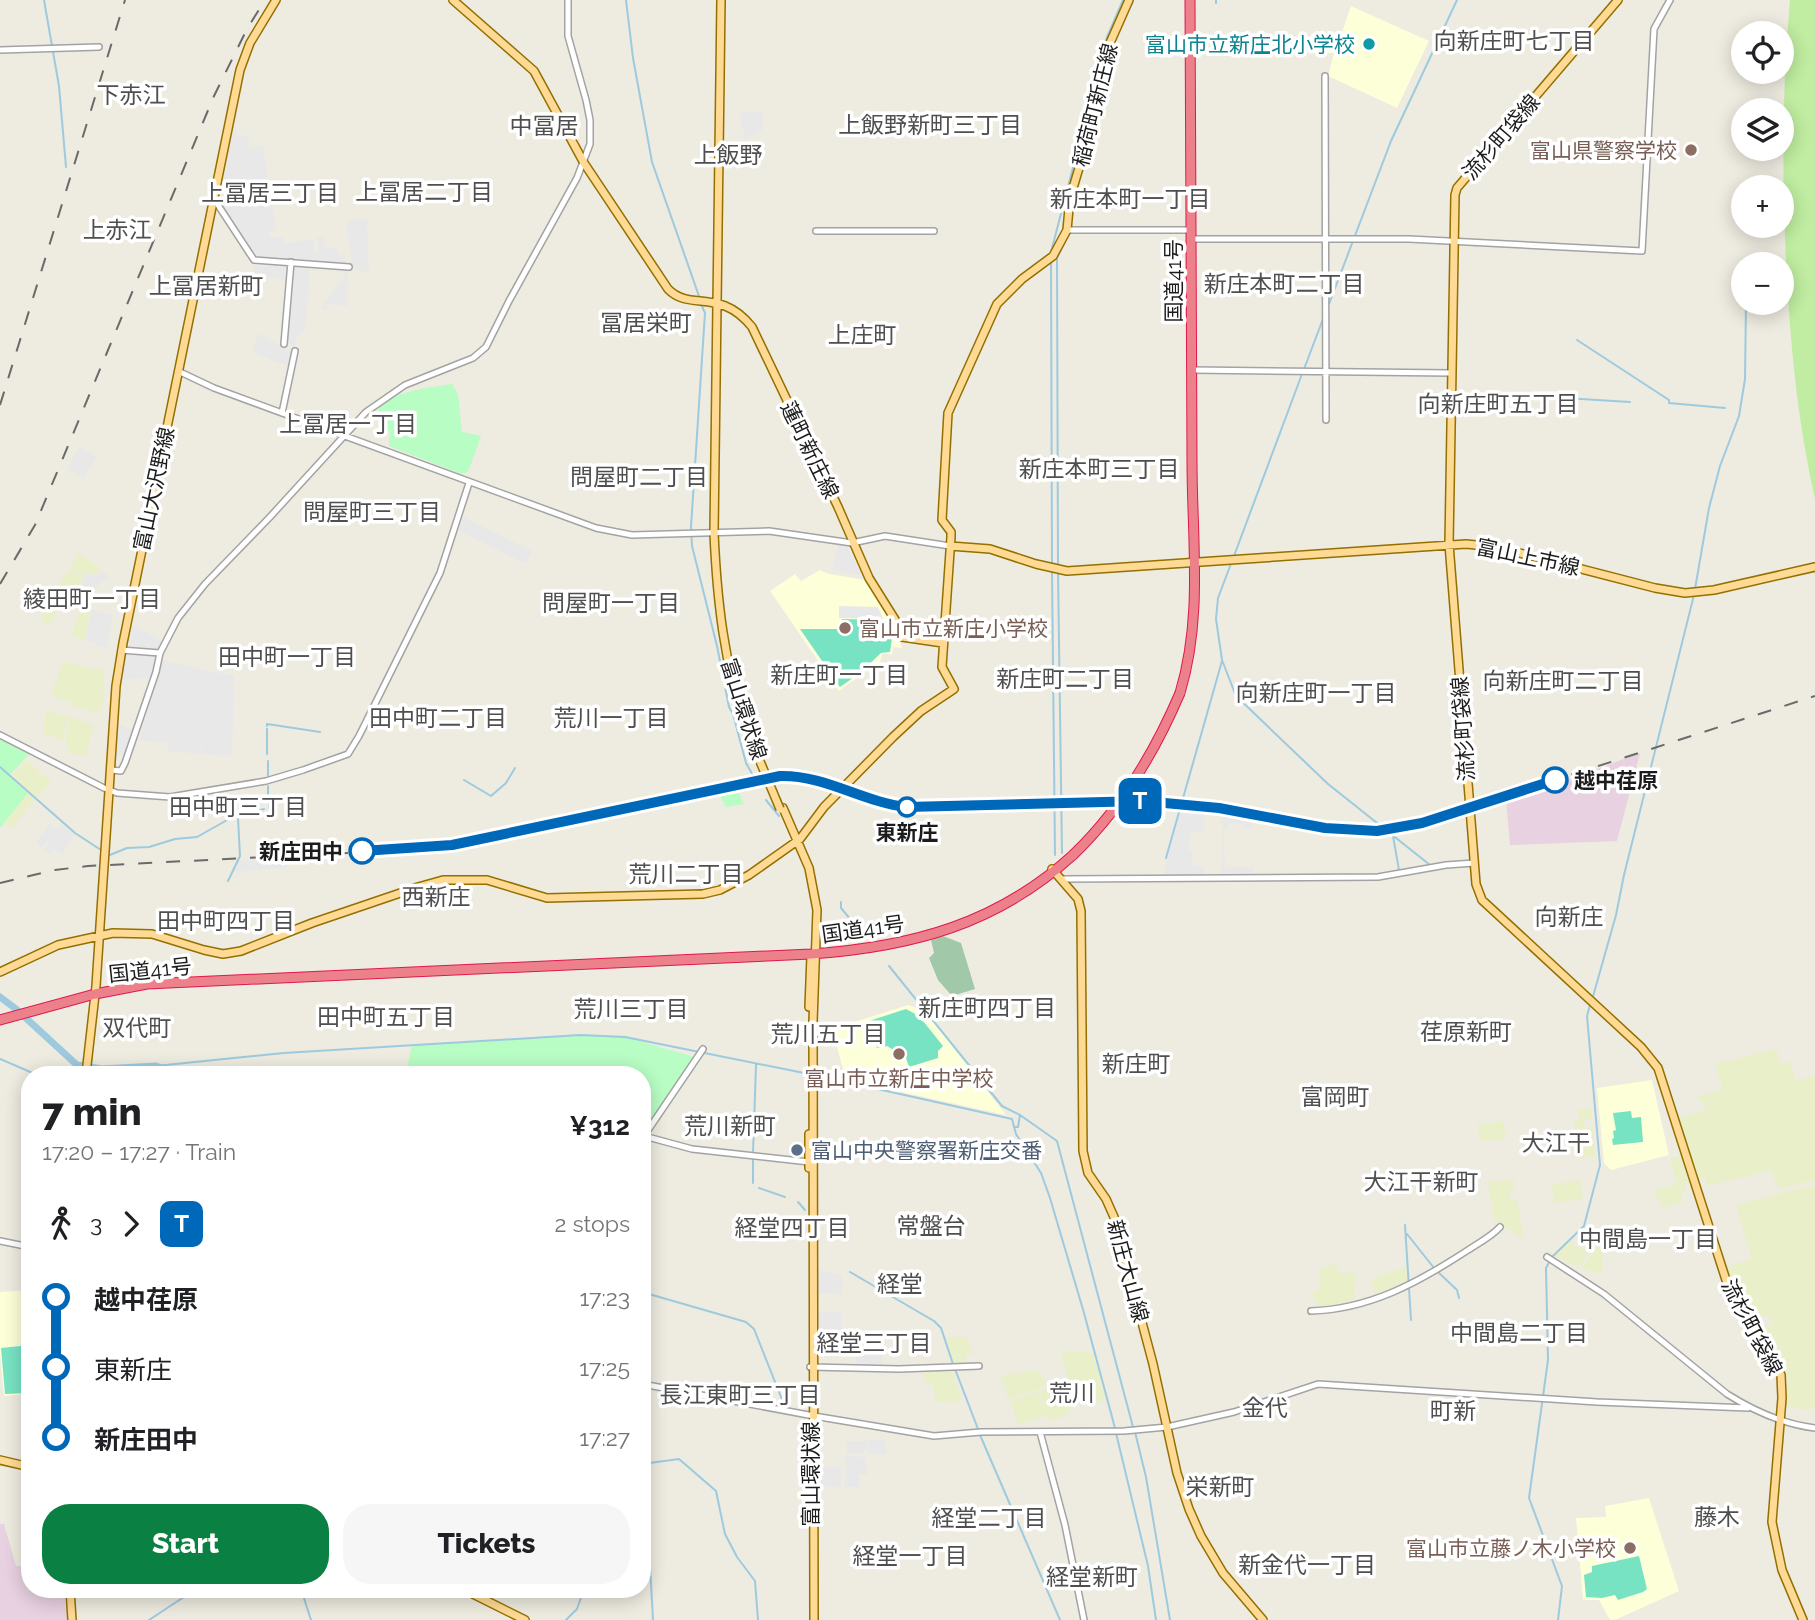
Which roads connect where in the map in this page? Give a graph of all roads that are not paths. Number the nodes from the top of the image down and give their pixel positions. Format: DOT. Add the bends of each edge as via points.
graph roads {
  1 [pos="276,0"];
  2 [pos="453,0"];
  3 [pos="568,0"];
  4 [pos="723,0"];
  5 [pos="1129,0"];
  6 [pos="1190,0"];
  7 [pos="1618,0"];
  8 [pos="1670,0"];
  9 [pos="99,47"];
  10 [pos="0,50"];
  11 [pos="1325,76"];
  12 [pos="584,163"];
  13 [pos="213,198"];
  14 [pos="934,230"];
  15 [pos="1068,230"];
  16 [pos="816,231"];
  17 [pos="1191,235"];
  18 [pos="1326,239"];
  19 [pos="1454,241"];
  20 [pos="291,262"];
  21 [pos="349,267"];
  22 [pos="719,303"];
  23 [pos="284,344"];
  24 [pos="295,351"];
  25 [pos="1192,370"];
  26 [pos="178,371"];
  27 [pos="1327,371"];
  28 [pos="1451,373"];
  29 [pos="282,413"];
  30 [pos="1326,420"];
  31 [pos="344,436"];
  32 [pos="469,483"];
  33 [pos="716,533"];
  34 [pos="852,543"];
  35 [pos="1449,544"];
  36 [pos="950,546"];
  37 [pos="1193,562"];
  38 [pos="1815,567"];
  39 [pos="943,643"];
  40 [pos="121,650"];
  41 [pos="160,653"];
  42 [pos="0,735"];
  43 [pos="111,771"];
  44 [pos="110,791"];
  45 [pos="796,842"];
  46 [pos="1474,863"];
  47 [pos="1053,870"];
  48 [pos="1063,879"];
  49 [pos="99,936"];
  50 [pos="814,951"];
  51 [pos="0,972"];
  52 [pos="95,994"];
  53 [pos="0,1020"];
  54 [pos="703,1049"];
  55 [pos="87,1066"];
  56 [pos="812,1074"];
  57 [pos="651,1126"];
  58 [pos="651,1140"];
  59 [pos="809,1162"];
  60 [pos="1500,1227"];
  61 [pos="0,1241"];
  62 [pos="21,1245"];
  63 [pos="1547,1257"];
  64 [pos="1311,1311"];
  65 [pos="979,1366"];
  66 [pos="812,1367"];
  67 [pos="651,1386"];
  68 [pos="1748,1408"];
  69 [pos="812,1416"];
  70 [pos="1779,1420"];
  71 [pos="1167,1427"];
  72 [pos="1815,1428"];
  73 [pos="1040,1432"];
  74 [pos="0,1460"];
  75 [pos="21,1465"];
  76 [pos="71,1598"];
  77 [pos="481,1598"];
  78 [pos="72,1620"];
  79 [pos="525,1620"];
  80 [pos="812,1620"];
  81 [pos="1084,1620"];
  82 [pos="1263,1620"];
  83 [pos="1803,1620"];
  1 -- 13 [label="main road, 富山大沢野線" via="240,70"];
  2 -- 12 [label="main road, 蓮町新庄線" via="534,71"];
  3 -- 12 [label="street" via="568,36 590,120"];
  4 -- 22 [label="main road, 富山環状線"];
  5 -- 15 [label="main road, 稲荷町新庄線" via="1110,43 1102,91 1070,198"];
  6 -- 17 [label="highway, 国道41号"];
  7 -- 19 [label="main road, 流杉町袋線" via="1457,188"];
  8 -- 19 [label="street" via="1654,29 1642,251"];
  9 -- 10 [label="street"];
  11 -- 18 [label="street"];
  12 -- 22 [label="main road, 蓮町新庄線" via="668,289 680,297"];
  12 -- 31 [label="street" via="486,347 473,358 399,389 366,412"];
  13 -- 20 [label="street" via="254,260"];
  13 -- 26 [label="main road, 富山大沢野線"];
  14 -- 16 [label="street"];
  15 -- 17 [label="street"];
  15 -- 36 [label="main road, 稲荷町新庄線" via="1053,256 997,304 948,413 942,520 951,532"];
  17 -- 18 [label="street"];
  17 -- 25 [label="highway, 国道41号"];
  18 -- 19 [label="street"];
  18 -- 27 [label="street"];
  19 -- 28 [label="main road, 流杉町袋線"];
  20 -- 21 [label="street"];
  20 -- 23 [label="street"];
  22 -- 33 [label="main road, 富山環状線"];
  22 -- 34 [label="main road, 蓮町新庄線" via="743,316 752,327"];
  24 -- 29 [label="street"];
  25 -- 27 [label="street"];
  25 -- 37 [label="highway, 国道41号"];
  26 -- 29 [label="street"];
  26 -- 40 [label="main road, 富山大沢野線"];
  27 -- 28 [label="street"];
  27 -- 30 [label="street"];
  28 -- 35 [label="main road, 流杉町袋線"];
  29 -- 31 [label="street"];
  31 -- 32 [label="street"];
  31 -- 41 [label="street" via="189,602"];
  32 -- 33 [label="street" via="596,528 632,535"];
  32 -- 44 [label="street" via="440,573 351,750 270,780 194,793 156,797"];
  33 -- 34 [label="street" via="769,531"];
  33 -- 45 [label="main road, 富山環状線, bridge" via="722,640 748,727"];
  34 -- 36 [label="street" via="885,536"];
  34 -- 39 [label="main road, 蓮町新庄線" via="902,637"];
  35 -- 37 [label="main road, 富山上市線"];
  35 -- 38 [label="main road, 富山上市線" via="1496,547 1685,593"];
  35 -- 46 [label="main road, 流杉町袋線"];
  36 -- 37 [label="main road" via="990,549 1055,569"];
  36 -- 39 [label="main road"];
  37 -- 47 [label="highway, 国道41号, bridge" via="1194,630 1171,714 1137,778 1107,820"];
  39 -- 45 [label="main road" via="942,667 954,688 893,737"];
  40 -- 41 [label="street"];
  40 -- 43 [label="main road, 富山大沢野線"];
  41 -- 43 [label="street" via="130,754 121,771"];
  42 -- 44 [label="street"];
  43 -- 44 [label="main road, 富山大沢野線"];
  44 -- 49 [label="main road, 富山大沢野線"];
  45 -- 49 [label="main road" via="740,880 703,894 547,898 487,880 443,880 223,954 144,933"];
  45 -- 50 [label="main road, 富山環状線" via="811,896"];
  46 -- 48 [label="street" via="1378,877"];
  46 -- 70 [label="main road, 流杉町袋線" via="1476,889 1482,900 1658,1068 1726,1280 1778,1368 1782,1384"];
  47 -- 48 [label="main road, 新庄大山線"];
  47 -- 50 [label="highway, 国道41号" via="996,905 950,925 886,941"];
  48 -- 71 [label="main road, 新庄大山線" via="1081,911 1082,1123 1087,1173 1114,1216"];
  49 -- 51 [label="main road" via="51,948"];
  49 -- 52 [label="main road, 富山大沢野線"];
  50 -- 52 [label="highway, 国道41号" via="147,984"];
  50 -- 56 [label="main road, 富山環状線"];
  52 -- 53 [label="highway, 国道41号"];
  52 -- 55 [label="main road, 富山大沢野線"];
  54 -- 57 [label="street"];
  56 -- 59 [label="main road, 富山環状線"];
  56 -- 66 [label="main road, 富山環状線"];
  58 -- 59 [label="street"];
  59 -- 66 [label="main road, 富山環状線"];
  60 -- 64 [label="street" via="1406,1287 1354,1306"];
  61 -- 62 [label="street"];
  63 -- 68 [label="street" via="1604,1294"];
  65 -- 66 [label="street"];
  66 -- 69 [label="main road, 富山環状線"];
  67 -- 69 [label="street"];
  68 -- 70 [label="street"];
  68 -- 71 [label="street" via="1318,1384 1234,1412"];
  69 -- 73 [label="street" via="934,1436"];
  69 -- 80 [label="main road, 富山環状線"];
  70 -- 72 [label="street"];
  70 -- 83 [label="main road, 流杉町袋線" via="1772,1522 1782,1570"];
  71 -- 73 [label="street"];
  71 -- 82 [label="main road, 新庄大山線" via="1177,1473 1200,1536 1229,1581"];
  73 -- 81 [label="street"];
  74 -- 75 [label="main road"];
  76 -- 78 [label="main road"];
  77 -- 79 [label="main road"];
}
